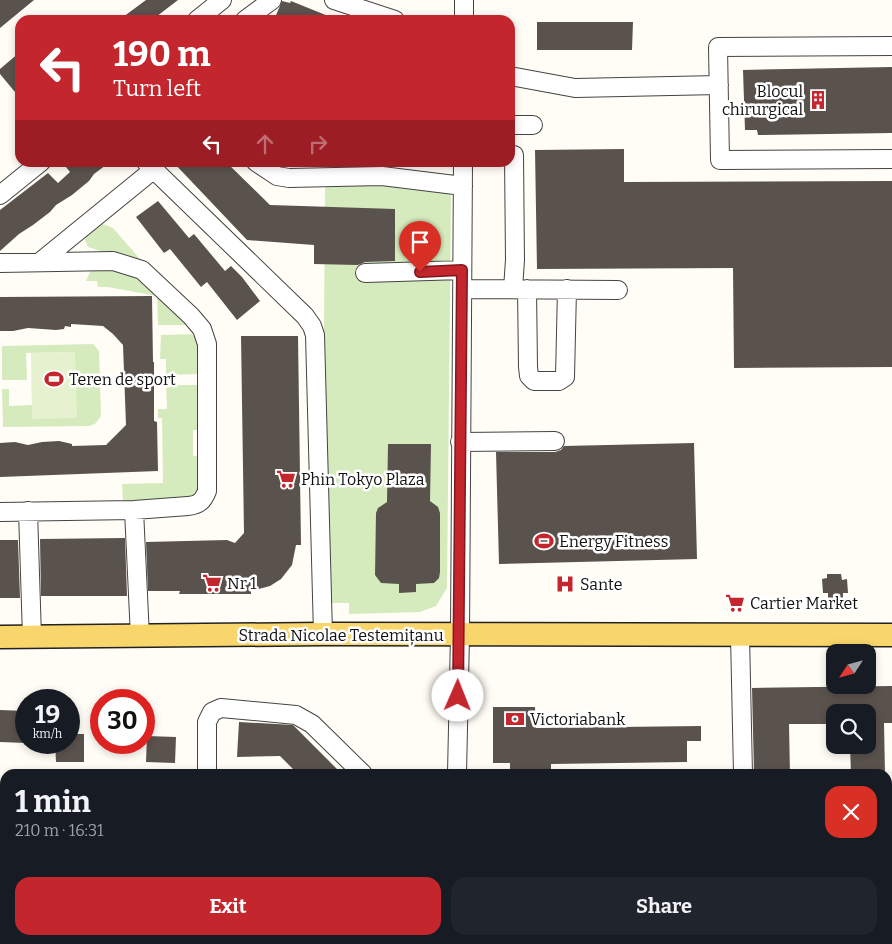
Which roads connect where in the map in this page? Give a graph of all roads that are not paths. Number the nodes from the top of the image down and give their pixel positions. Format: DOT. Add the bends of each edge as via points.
graph roads {
  1 [pos="222,0"];
  2 [pos="272,0"];
  3 [pos="334,0"];
  4 [pos="464,0"];
  5 [pos="203,15"];
  6 [pos="252,15"];
  7 [pos="380,15"];
  8 [pos="464,15"];
  9 [pos="892,46"];
  10 [pos="515,77"];
  11 [pos="719,85"];
  12 [pos="515,125"];
  13 [pos="533,126"];
  14 [pos="892,159"];
  15 [pos="35,167"];
  16 [pos="148,167"];
  17 [pos="150,167"];
  18 [pos="264,167"];
  19 [pos="463,167"];
  20 [pos="514,167"];
  21 [pos="463,186"];
  22 [pos="0,195"];
  23 [pos="40,262"];
  24 [pos="0,263"];
  25 [pos="462,270"];
  26 [pos="366,273"];
  27 [pos="462,289"];
  28 [pos="520,289"];
  29 [pos="567,290"];
  30 [pos="618,290"];
  31 [pos="556,441"];
  32 [pos="460,442"];
  33 [pos="134,510"];
  34 [pos="28,511"];
  35 [pos="0,512"];
  36 [pos="323,634"];
  37 [pos="460,635"];
  38 [pos="740,635"];
  39 [pos="892,635"];
  40 [pos="0,637"];
  41 [pos="32,637"];
  42 [pos="140,637"];
  43 [pos="207,769"];
  44 [pos="357,769"];
  45 [pos="457,769"];
  46 [pos="743,769"];
  1 -- 5 [label="street"];
  2 -- 6 [label="street"];
  3 -- 7 [label="street"];
  4 -- 8 [label="street"];
  9 -- 11 [label="street" via="718,47"];
  10 -- 11 [label="street" via="575,88"];
  11 -- 14 [label="street" via="720,160"];
  12 -- 13 [label="street"];
  15 -- 22 [label="street"];
  16 -- 23 [label="street"];
  17 -- 36 [label="street" via="312,326 315,335"];
  18 -- 21 [label="street" via="283,177 382,176"];
  19 -- 21 [label="street"];
  20 -- 28 [label="street" via="515,260"];
  21 -- 25 [label="street"];
  23 -- 24 [label="street"];
  23 -- 33 [label="street" via="113,261 142,270 191,316 202,329 208,344 207,491 203,500 196,505"];
  25 -- 26 [label="street"];
  25 -- 27 [label="street"];
  27 -- 28 [label="street"];
  27 -- 32 [label="street"];
  28 -- 29 [label="street"];
  28 -- 29 [label="street" via="528,367 534,381 559,381 565,377"];
  29 -- 30 [label="street"];
  31 -- 32 [label="street"];
  32 -- 37 [label="street"];
  33 -- 34 [label="street"];
  33 -- 42 [label="street"];
  34 -- 35 [label="street"];
  34 -- 41 [label="street"];
  36 -- 37 [label="main road, Strada Nicolae Testemițanu"];
  36 -- 42 [label="main road, Strada Nicolae Testemițanu"];
  37 -- 38 [label="main road, Strada Nicolae Testemițanu"];
  37 -- 45 [label="street"];
  38 -- 39 [label="main road, Strada Nicolae Testemițanu"];
  38 -- 46 [label="street"];
  40 -- 41 [label="main road, Strada Nicolae Testemițanu"];
  41 -- 42 [label="main road, Strada Nicolae Testemițanu"];
  43 -- 44 [label="street" via="207,722 212,712 221,708 296,715 305,719"];
}
